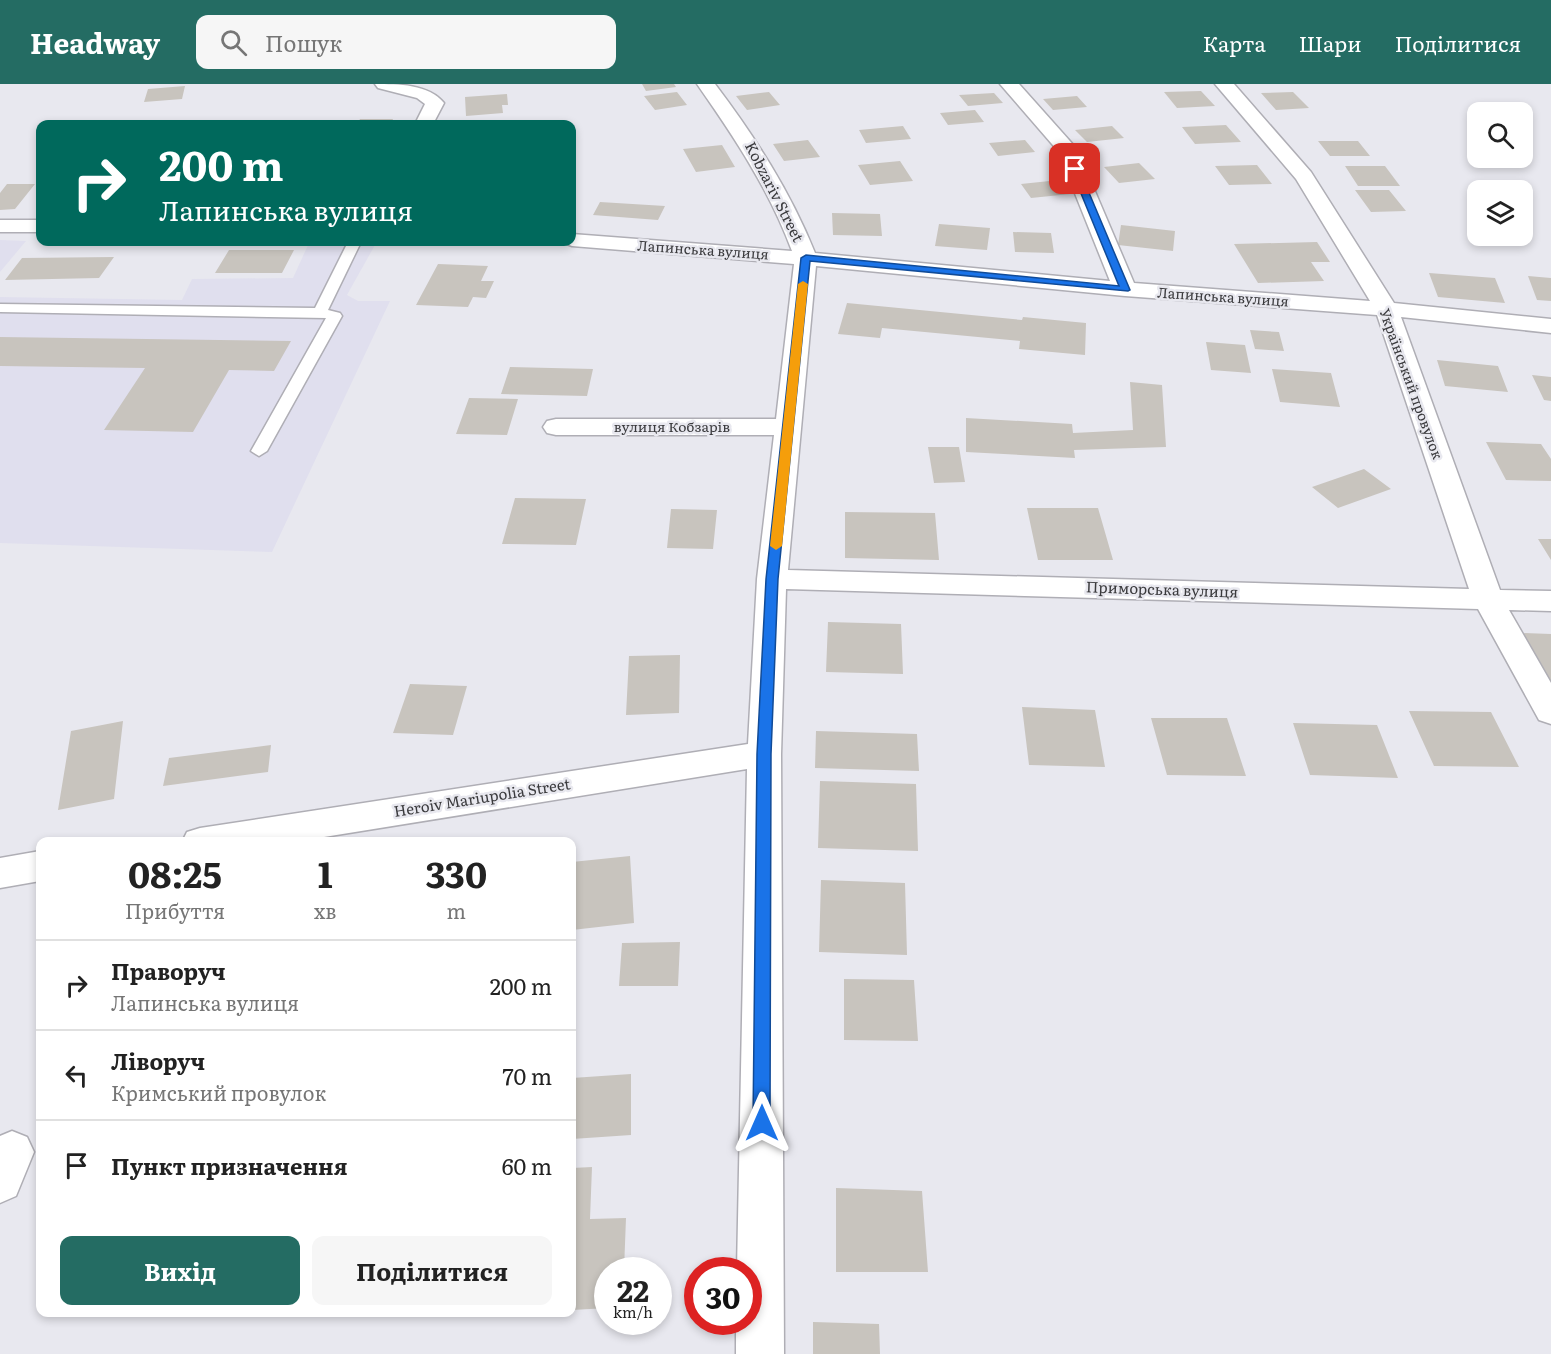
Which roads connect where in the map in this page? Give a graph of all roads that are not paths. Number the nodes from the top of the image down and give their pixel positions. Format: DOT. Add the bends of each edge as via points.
graph roads {
  1 [pos="384,84"];
  2 [pos="706,84"];
  3 [pos="1009,84"];
  4 [pos="1224,84"];
  5 [pos="427,120"];
  6 [pos="0,226"];
  7 [pos="36,226"];
  8 [pos="576,240"];
  9 [pos="352,246"];
  10 [pos="806,258"];
  11 [pos="1125,290"];
  12 [pos="0,308"];
  13 [pos="1386,309"];
  14 [pos="320,312"];
  15 [pos="1551,326"];
  16 [pos="788,426"];
  17 [pos="556,427"];
  18 [pos="259,451"];
  19 [pos="772,579"];
  20 [pos="1488,599"];
  21 [pos="1551,601"];
  22 [pos="1551,712"];
  23 [pos="764,754"];
  24 [pos="232,837"];
  25 [pos="36,867"];
  26 [pos="0,873"];
  27 [pos="760,1354"];
  1 -- 5 [label="street" via="423,94 435,103"];
  2 -- 10 [label="street, Kobzariv Street" via="747,138"];
  3 -- 11 [label="street" via="1067,149"];
  4 -- 13 [label="street, Український провулок" via="1304,176"];
  6 -- 7 [label="street"];
  8 -- 10 [label="street, Лапинська вулиця"];
  9 -- 14 [label="lane"];
  10 -- 11 [label="street, Лапинська вулиця"];
  10 -- 16 [label="street, Kobzariv Street"];
  11 -- 13 [label="street, Лапинська вулиця"];
  12 -- 14 [label="lane"];
  13 -- 15 [label="street, Лапинська вулиця"];
  13 -- 20 [label="street, Український провулок"];
  14 -- 18 [label="lane" via="335,316"];
  16 -- 17 [label="street, вулиця Кобзарів"];
  16 -- 19 [label="street, Kobzariv Street"];
  19 -- 20 [label="street, Приморська вулиця"];
  19 -- 23 [label="street, Kobzariv Street"];
  20 -- 21 [label="street, Приморська вулиця"];
  20 -- 22 [label="street, Український провулок"];
  23 -- 24 [label="street, Heroiv Mariupolia Street"];
  23 -- 27 [label="street, Kobzariv Street"];
  25 -- 26 [label="street"];
}
